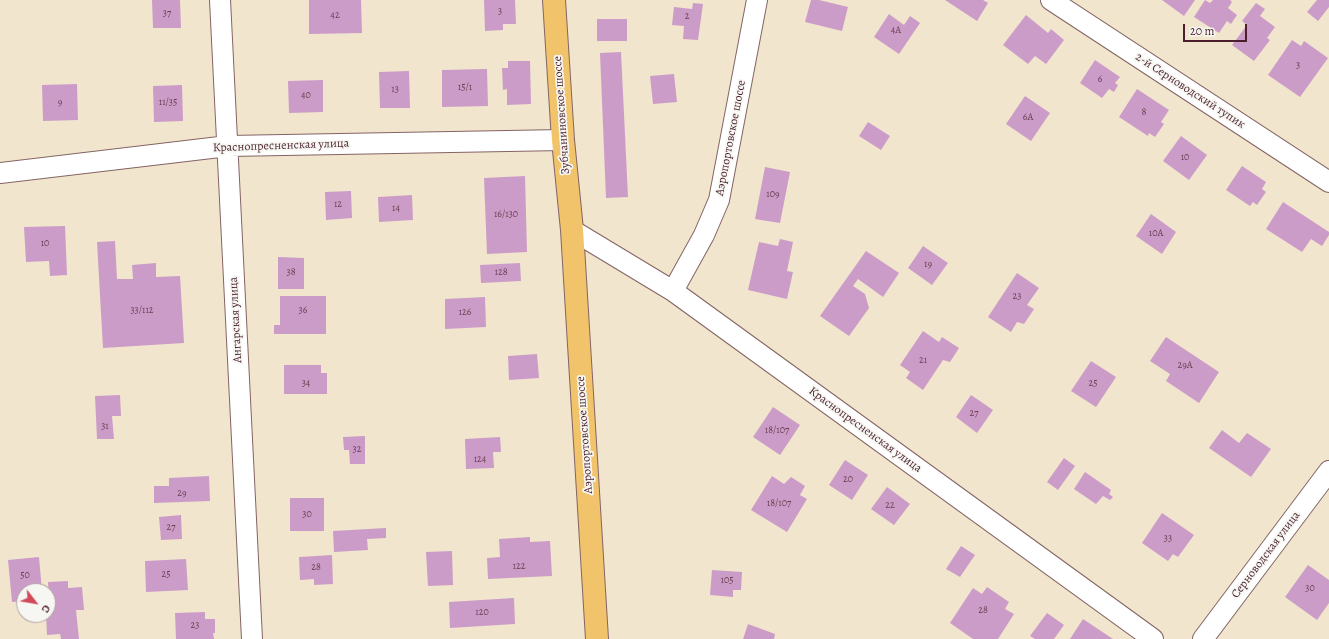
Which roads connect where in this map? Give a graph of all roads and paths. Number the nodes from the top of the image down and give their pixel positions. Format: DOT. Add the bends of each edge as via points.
graph roads {
  1 [pos="220,0"];
  2 [pos="554,0"];
  3 [pos="757,0"];
  4 [pos="1051,0"];
  5 [pos="563,140"];
  6 [pos="228,146"];
  7 [pos="0,173"];
  8 [pos="1329,182"];
  9 [pos="572,230"];
  10 [pos="673,291"];
  11 [pos="1329,471"];
  12 [pos="252,639"];
  13 [pos="597,639"];
  14 [pos="1153,639"];
  15 [pos="1204,639"];
  1 -- 6 [label="street, Ангарская улица"];
  2 -- 5 [label="main road, Зубчаниновское шоссе"];
  3 -- 10 [label="street, Аэропортовское шоссе" via="719,200 704,235"];
  4 -- 8 [label="street, 2-й Серноводский тупик"];
  5 -- 6 [label="street, Краснопресненская улица"];
  5 -- 9 [label="main road, Зубчаниновское шоссе"];
  6 -- 7 [label="street, Краснопресненская улица"];
  6 -- 12 [label="street, Ангарская улица"];
  9 -- 10 [label="street, Краснопресненская улица"];
  9 -- 13 [label="main road, Аэропортовское шоссе"];
  10 -- 14 [label="street, Краснопресненская улица"];
  11 -- 15 [label="street, Серноводская улица"];
}
